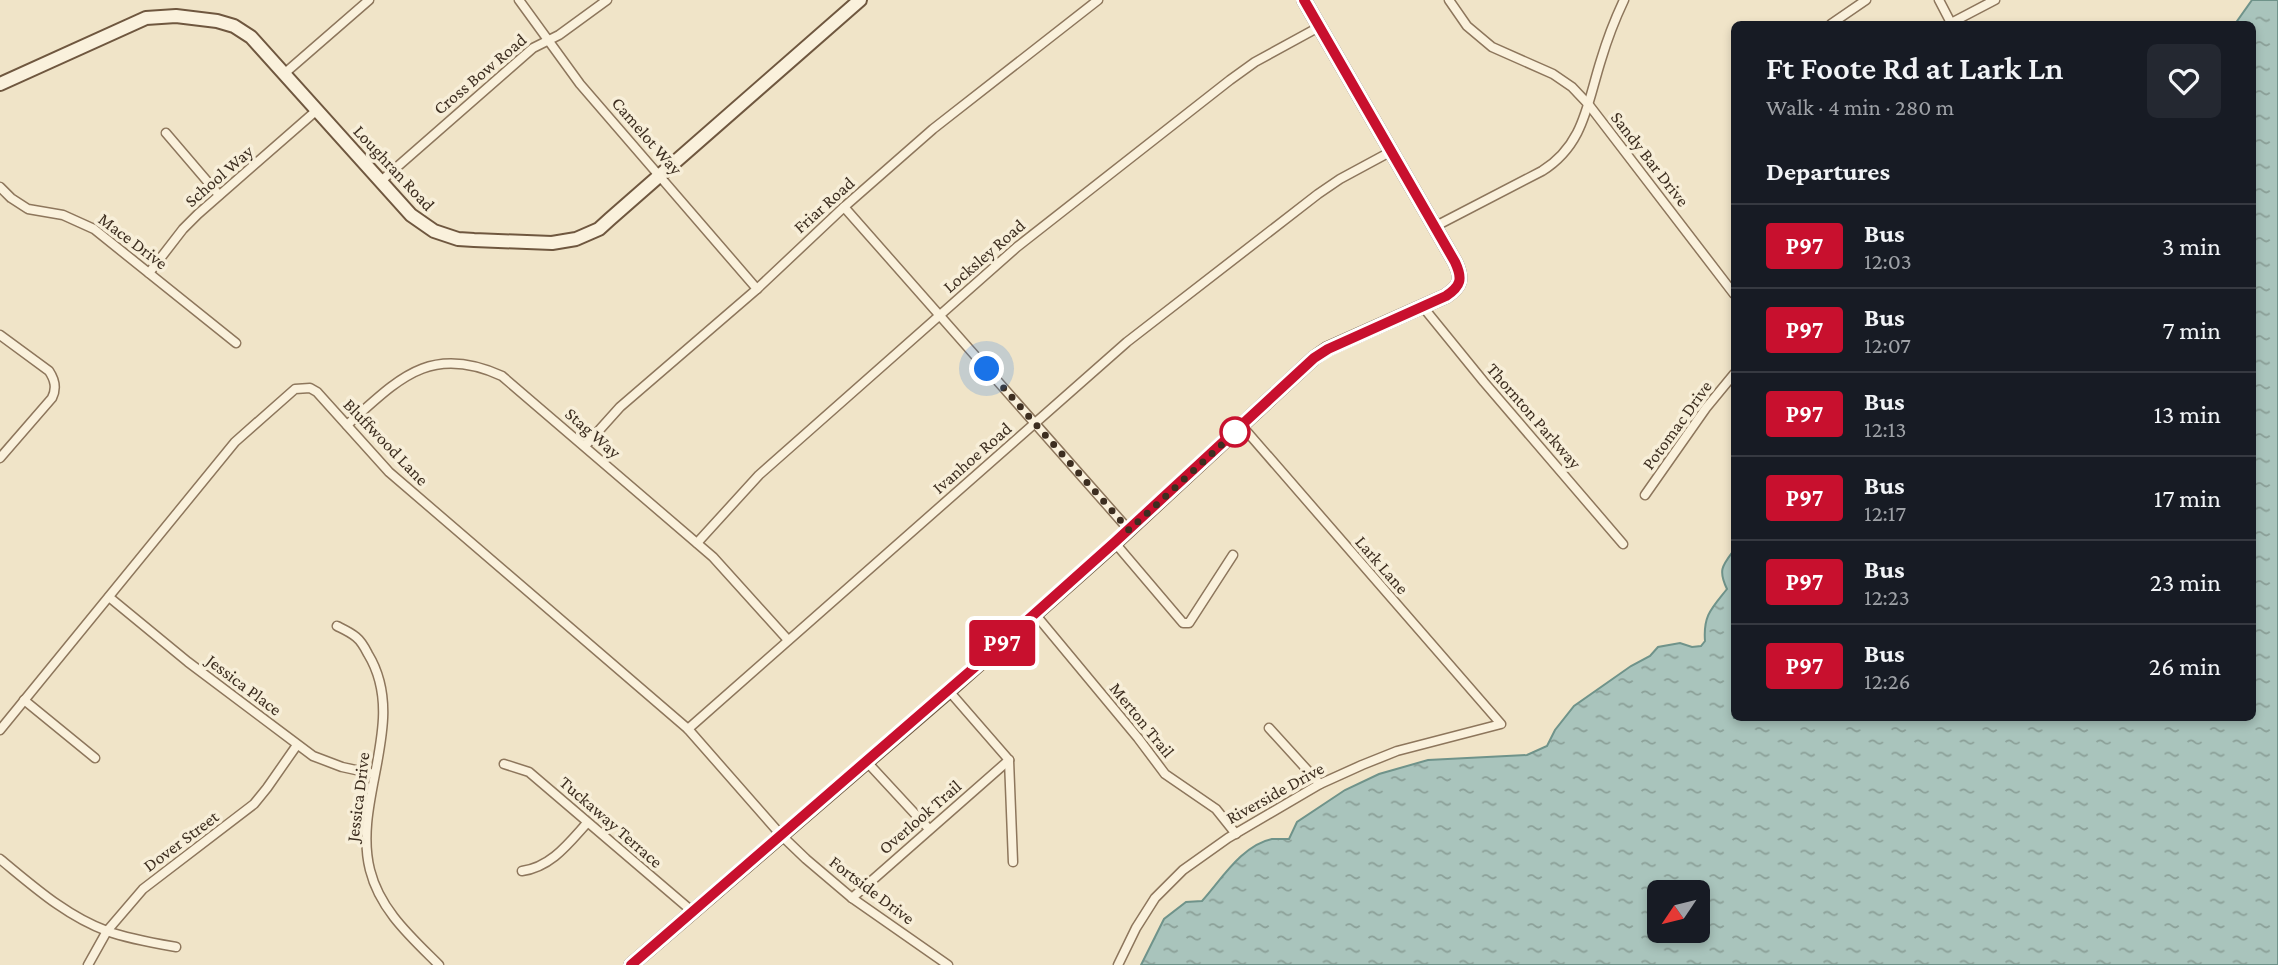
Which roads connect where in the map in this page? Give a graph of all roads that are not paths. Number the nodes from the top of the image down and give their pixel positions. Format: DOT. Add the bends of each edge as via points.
graph roads {
  1 [pos="369,0"];
  2 [pos="519,0"];
  3 [pos="607,0"];
  4 [pos="860,0"];
  5 [pos="1098,0"];
  6 [pos="1304,0"];
  7 [pos="1449,0"];
  8 [pos="1624,0"];
  9 [pos="1866,0"];
  10 [pos="1939,0"];
  11 [pos="1995,0"];
  12 [pos="1835,21"];
  13 [pos="1950,21"];
  14 [pos="1955,21"];
  15 [pos="1319,27"];
  16 [pos="548,40"];
  17 [pos="285,73"];
  18 [pos="0,84"];
  19 [pos="1589,105"];
  20 [pos="317,110"];
  21 [pos="166,133"];
  22 [pos="1390,152"];
  23 [pos="661,175"];
  24 [pos="381,181"];
  25 [pos="0,187"];
  26 [pos="219,195"];
  27 [pos="844,207"];
  28 [pos="1434,227"];
  29 [pos="149,273"];
  30 [pos="757,289"];
  31 [pos="1731,290"];
  32 [pos="1423,307"];
  33 [pos="940,315"];
  34 [pos="0,335"];
  35 [pos="236,343"];
  36 [pos="1731,378"];
  37 [pos="1035,423"];
  38 [pos="347,425"];
  39 [pos="1242,426"];
  40 [pos="584,446"];
  41 [pos="0,458"];
  42 [pos="1645,495"];
  43 [pos="1129,530"];
  44 [pos="1115,542"];
  45 [pos="697,543"];
  46 [pos="1623,544"];
  47 [pos="1233,555"];
  48 [pos="109,597"];
  49 [pos="1035,614"];
  50 [pos="337,626"];
  51 [pos="788,640"];
  52 [pos="949,691"];
  53 [pos="24,701"];
  54 [pos="1500,724"];
  55 [pos="1269,728"];
  56 [pos="688,729"];
  57 [pos="0,730"];
  58 [pos="297,745"];
  59 [pos="95,758"];
  60 [pos="1009,760"];
  61 [pos="867,762"];
  62 [pos="504,764"];
  63 [pos="374,774"];
  64 [pos="1320,785"];
  65 [pos="587,823"];
  66 [pos="929,829"];
  67 [pos="1237,834"];
  68 [pos="781,835"];
  69 [pos="0,859"];
  70 [pos="1013,862"];
  71 [pos="522,871"];
  72 [pos="852,898"];
  73 [pos="693,912"];
  74 [pos="107,931"];
  75 [pos="176,947"];
  76 [pos="88,965"];
  77 [pos="439,965"];
  78 [pos="631,965"];
  79 [pos="948,965"];
  80 [pos="1118,965"];
  1 -- 17 [label="street"];
  2 -- 16 [label="street, Camelot Way"];
  3 -- 16 [label="street, Cross Bow Road"];
  4 -- 23 [label="street, Loughran Road"];
  5 -- 27 [label="street, Friar Road" via="933,128"];
  6 -- 15 [label="street"];
  7 -- 19 [label="street" via="1467,26 1492,47 1553,74"];
  8 -- 19 [label="street"];
  9 -- 12 [label="street"];
  10 -- 13 [label="street"];
  11 -- 14 [label="street"];
  15 -- 22 [label="street"];
  15 -- 33 [label="street, Locksley Road" via="1230,80 1038,230"];
  16 -- 23 [label="street, Camelot Way"];
  16 -- 24 [label="street, Cross Bow Road" via="533,48"];
  17 -- 18 [label="street, Loughran Road" via="234,26 159,16 127,25"];
  17 -- 20 [label="street, Loughran Road"];
  19 -- 28 [label="street, Sandy Bar Drive" via="1576,137 1553,164"];
  19 -- 31 [label="street, Sandy Bar Drive"];
  20 -- 24 [label="street, Loughran Road"];
  20 -- 26 [label="street, School Way"];
  21 -- 26 [label="street"];
  22 -- 28 [label="street"];
  22 -- 37 [label="street, Ivanhoe Road" via="1318,194 1127,342"];
  23 -- 24 [label="street, Loughran Road" via="599,229 552,243 446,236 422,224"];
  23 -- 30 [label="street, Camelot Way"];
  25 -- 29 [label="street, Mace Drive" via="27,209 63,215 94,229"];
  26 -- 29 [label="street, School Way" via="183,229"];
  27 -- 30 [label="street, Friar Road"];
  27 -- 33 [label="street"];
  28 -- 32 [label="street" via="1461,279 1454,290"];
  29 -- 35 [label="street, Mace Drive"];
  30 -- 40 [label="street, Friar Road" via="620,407"];
  32 -- 39 [label="street" via="1328,349"];
  32 -- 46 [label="street, Thornton Parkway"];
  33 -- 37 [label="street"];
  33 -- 45 [label="street, Locksley Road" via="759,475"];
  34 -- 41 [label="street" via="49,371 54,380 54,393 43,409"];
  36 -- 42 [label="street, Potomac Drive"];
  37 -- 43 [label="street"];
  37 -- 51 [label="street, Ivanhoe Road"];
  38 -- 40 [label="street, Stag Way" via="411,373 427,366 458,363 502,376"];
  38 -- 48 [label="street, Bluffwood Lane" via="310,388 289,394 235,442"];
  38 -- 56 [label="street, Bluffwood Lane" via="389,472"];
  39 -- 43 [label="street"];
  39 -- 54 [label="street, Lark Lane"];
  40 -- 45 [label="street, Stag Way"];
  43 -- 44 [label="street"];
  44 -- 47 [label="street" via="1183,623 1189,623"];
  44 -- 49 [label="street"];
  45 -- 51 [label="street, Stag Way"];
  48 -- 53 [label="street, Bluffwood Lane"];
  48 -- 58 [label="street, Jessica Place"];
  49 -- 52 [label="street"];
  49 -- 67 [label="street, Merton Trail" via="1165,774 1216,809"];
  50 -- 63 [label="street, Jessica Drive" via="356,637 381,684 383,720"];
  51 -- 56 [label="street, Ivanhoe Road"];
  52 -- 60 [label="street"];
  52 -- 61 [label="street"];
  53 -- 57 [label="street, Bluffwood Lane"];
  53 -- 59 [label="street"];
  54 -- 64 [label="street, Riverside Drive" via="1397,751"];
  55 -- 64 [label="street"];
  56 -- 68 [label="street, Bluffwood Lane"];
  58 -- 63 [label="street, Jessica Place" via="326,762"];
  58 -- 74 [label="street, Dover Street" via="254,804 143,889"];
  60 -- 66 [label="street, Overlook Trail"];
  60 -- 70 [label="street"];
  61 -- 66 [label="street"];
  61 -- 68 [label="street"];
  62 -- 65 [label="street, Tuckaway Terrace" via="529,772"];
  63 -- 77 [label="street, Jessica Drive" via="366,833 374,881 396,921"];
  64 -- 67 [label="street, Riverside Drive"];
  65 -- 71 [label="street" via="552,859"];
  65 -- 73 [label="street, Tuckaway Terrace"];
  66 -- 72 [label="street, Overlook Trail"];
  67 -- 80 [label="street, Riverside Drive" via="1183,870 1155,898"];
  68 -- 72 [label="street, Fortside Drive"];
  68 -- 73 [label="street"];
  69 -- 74 [label="street" via="50,900"];
  72 -- 79 [label="street, Fortside Drive"];
  73 -- 78 [label="street"];
  74 -- 75 [label="street"];
  74 -- 76 [label="street, Dover Street"];
}
